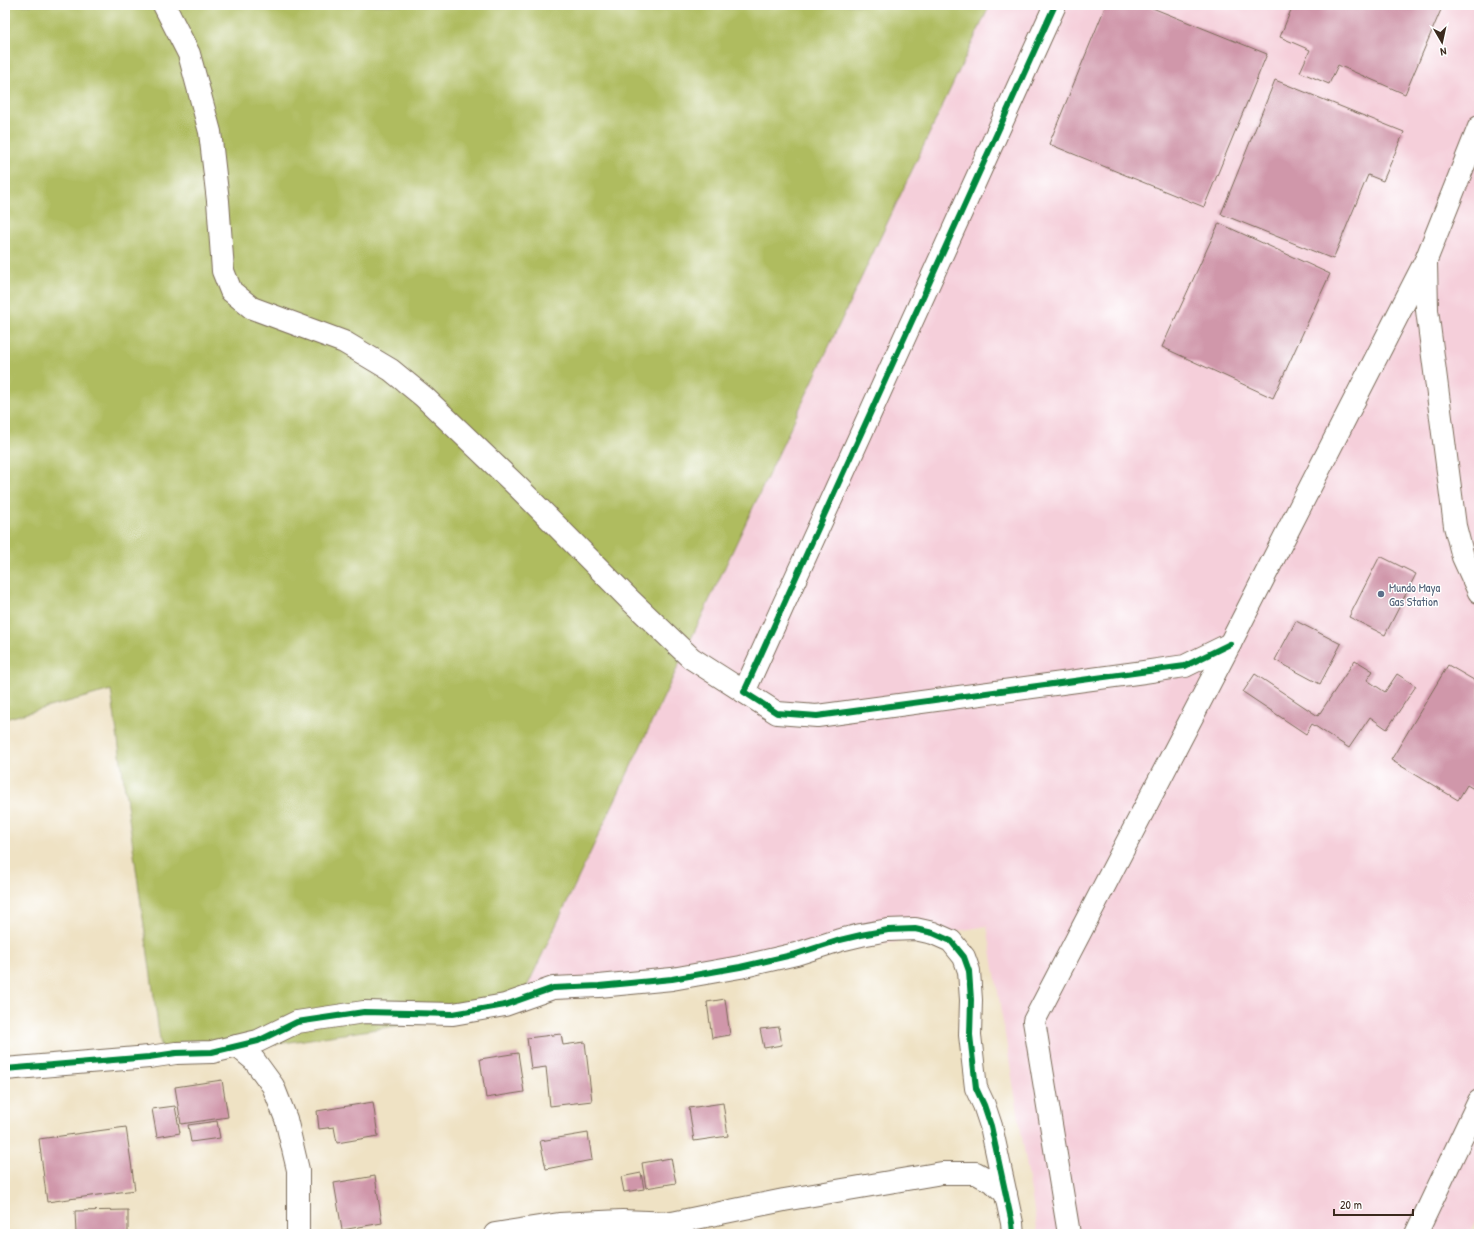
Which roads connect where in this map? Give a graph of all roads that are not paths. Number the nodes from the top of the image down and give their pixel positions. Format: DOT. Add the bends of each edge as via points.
graph roads {
  1 [pos="164,5"];
  2 [pos="1055,5"];
  3 [pos="1479,127"];
  4 [pos="1426,260"];
  5 [pos="1479,592"];
  6 [pos="1230,644"];
  7 [pos="744,692"];
  8 [pos="237,1046"];
  9 [pos="5,1069"];
  10 [pos="1479,1101"];
  11 [pos="1006,1194"];
  12 [pos="298,1234"];
  13 [pos="494,1234"];
  14 [pos="1012,1234"];
  15 [pos="1069,1234"];
  16 [pos="1416,1234"];
  1 -- 7 [label="street" via="189,54 210,132 223,271 231,292 252,308 344,342 391,370 424,397 691,658"];
  2 -- 7 [label="street"];
  3 -- 4 [label="street"];
  4 -- 5 [label="street" via="1427,310 1454,526 1463,557"];
  4 -- 6 [label="street"];
  6 -- 7 [label="street" via="1184,666 817,716 777,713"];
  6 -- 15 [label="street" via="1034,1021"];
  8 -- 9 [label="street" via="212,1052"];
  8 -- 11 [label="street" via="258,1041 297,1022 364,1012 452,1014 505,1005 553,988 672,979 796,954 861,935 915,929 951,941 964,957 969,971 970,1035 976,1088 991,1126"];
  8 -- 12 [label="street" via="254,1060 273,1086 286,1119 298,1170"];
  10 -- 16 [label="street"];
  11 -- 13 [label="street" via="994,1183 976,1173 942,1173 784,1200 672,1223 622,1221 559,1224"];
  11 -- 14 [label="street"];
}
